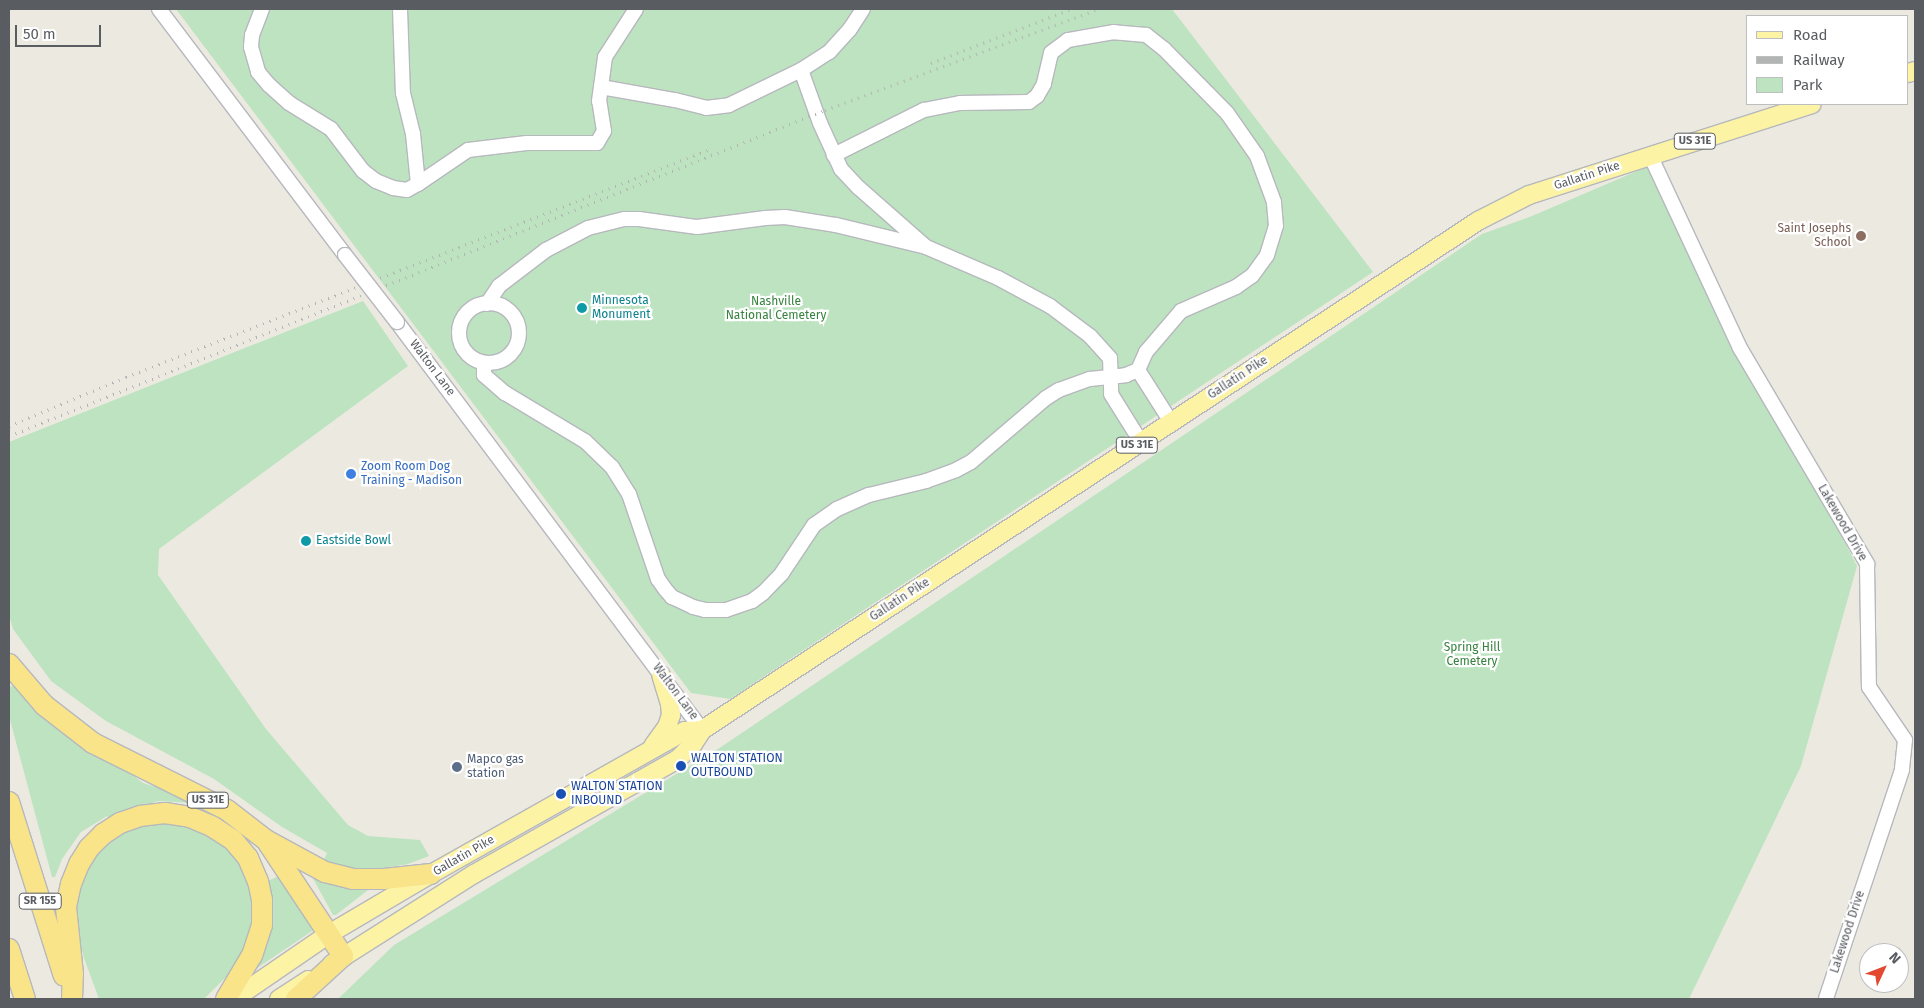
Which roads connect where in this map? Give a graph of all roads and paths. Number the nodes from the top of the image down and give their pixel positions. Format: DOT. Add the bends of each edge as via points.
graph roads {
  1 [pos="159,9"];
  2 [pos="262,9"];
  3 [pos="400,9"];
  4 [pos="636,9"];
  5 [pos="863,9"];
  6 [pos="801,70"];
  7 [pos="601,87"];
  8 [pos="1809,105"];
  9 [pos="834,155"];
  10 [pos="1650,155"];
  11 [pos="418,184"];
  12 [pos="926,247"];
  13 [pos="487,304"];
  14 [pos="484,362"];
  15 [pos="1138,370"];
  16 [pos="1111,376"];
  17 [pos="1171,422"];
  18 [pos="1141,442"];
  19 [pos="9,664"];
  20 [pos="661,675"];
  21 [pos="702,730"];
  22 [pos="648,752"];
  23 [pos="9,802"];
  24 [pos="544,810"];
  25 [pos="266,840"];
  26 [pos="538,840"];
  27 [pos="431,874"];
  28 [pos="330,934"];
  29 [pos="9,949"];
  30 [pos="344,956"];
  31 [pos="25,999"];
  32 [pos="72,999"];
  33 [pos="226,999"];
  34 [pos="234,999"];
  35 [pos="280,999"];
  36 [pos="296,999"];
  37 [pos="1826,999"];
  1 -- 20 [label="street, Walton Lane, bridge"];
  2 -- 11 [label="street" via="251,47 258,72 269,85 289,103 331,129 363,170 376,180 407,190"];
  3 -- 11 [label="street" via="403,93 413,134"];
  4 -- 7 [label="street" via="605,57"];
  5 -- 6 [label="street" via="829,52"];
  6 -- 7 [label="street" via="729,105 706,108"];
  6 -- 9 [label="street"];
  7 -- 11 [label="street" via="599,101 604,130 597,143 527,143 468,150"];
  8 -- 10 [label="main road, Gallatin Pike / US 31E"];
  9 -- 12 [label="street" via="848,177"];
  9 -- 15 [label="street" via="924,110 960,102 1030,102 1044,84 1051,53 1068,40 1114,32 1146,36 1164,49 1227,113 1257,156 1274,202 1276,226 1266,255 1252,276 1236,287 1181,311 1146,352"];
  10 -- 17 [label="main road, Gallatin Pike / US 31E" via="1529,195 1478,221"];
  10 -- 37 [label="street, Lakewood Drive" via="1740,348 1867,564 1869,687 1905,740 1902,770"];
  12 -- 13 [label="street" via="836,225 786,217 697,227 624,219 588,228 546,250 499,286"];
  12 -- 16 [label="street" via="998,278 1076,324 1108,355"];
  13 -- 14 [label="street" via="468,312 460,331 466,352"];
  13 -- 14 [label="street" via="499,305 509,311 519,332 517,344 506,358"];
  14 -- 16 [label="street" via="484,375 505,393 585,442 612,467 635,508 658,579 672,596 705,610 726,610 752,601 763,593 782,573 814,525 837,509 869,495 956,470 989,447 1046,398 1074,384"];
  15 -- 16 [label="street"];
  15 -- 17 [label="street"];
  16 -- 18 [label="street" via="1111,394"];
  17 -- 18 [label="main road, Gallatin Pike / US 31E"];
  18 -- 21 [label="main road, Gallatin Pike / US 31E"];
  19 -- 25 [label="highway, US 31E" via="44,705 93,742 227,810"];
  20 -- 21 [label="street, Walton Lane"];
  20 -- 22 [label="main road" via="670,704 670,716 667,727"];
  21 -- 22 [label="main road, Gallatin Pike / US 31E" via="685,731"];
  21 -- 26 [label="main road, Gallatin Pike / US 31E" via="678,759"];
  22 -- 24 [label="main road, Gallatin Pike / US 31E"];
  23 -- 32 [label="highway, SR 155"];
  24 -- 26 [label="main road"];
  24 -- 27 [label="main road, Gallatin Pike / US 31E"];
  25 -- 27 [label="highway, US 31E" via="325,872 353,879"];
  25 -- 28 [label="highway"];
  26 -- 30 [label="main road, Gallatin Pike / US 31E" via="474,874"];
  27 -- 28 [label="main road, Gallatin Pike / US 31E"];
  28 -- 30 [label="highway"];
  28 -- 34 [label="main road, Gallatin Pike / US 31E"];
  29 -- 31 [label="highway"];
  30 -- 35 [label="main road, Gallatin Pike / US 31E"];
  30 -- 36 [label="highway"];
  32 -- 33 [label="highway" via="73,974 66,907 78,864 103,834 120,823 165,813 190,816 232,840 248,858 258,881 262,925 252,955"];
}
